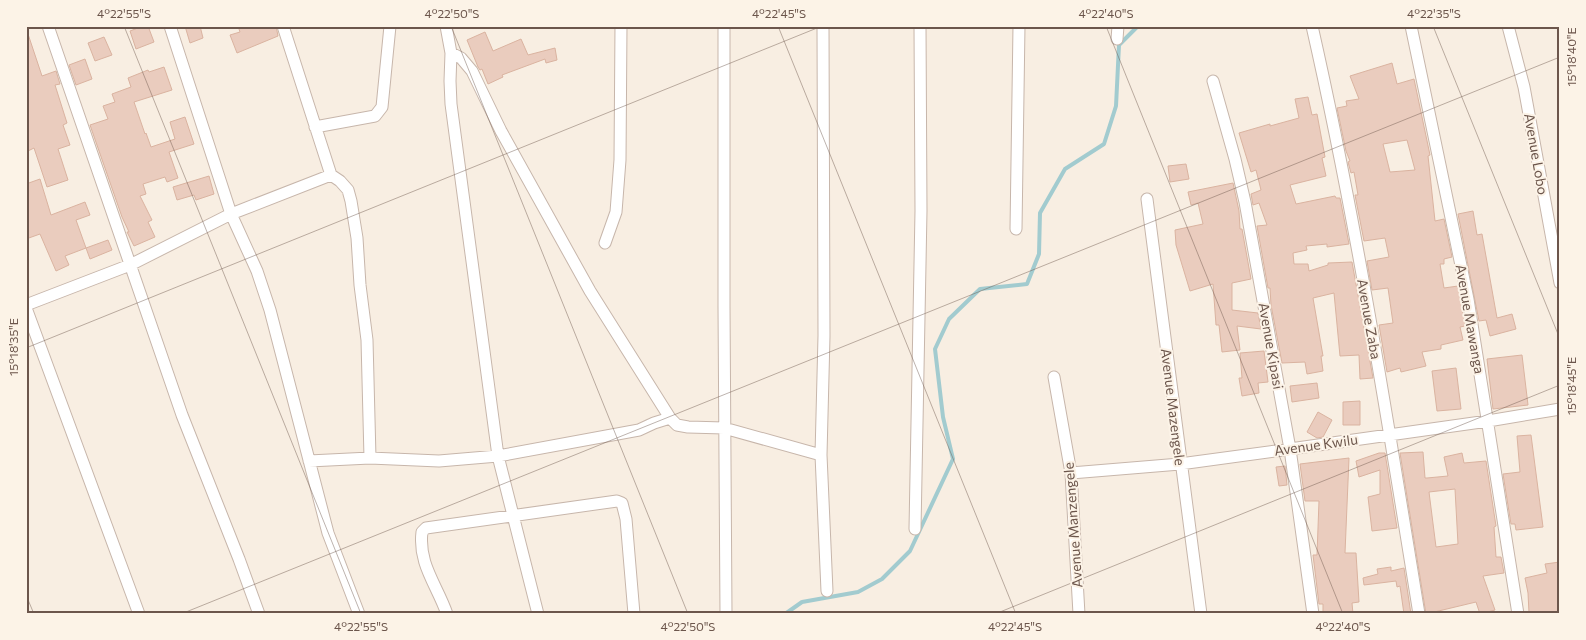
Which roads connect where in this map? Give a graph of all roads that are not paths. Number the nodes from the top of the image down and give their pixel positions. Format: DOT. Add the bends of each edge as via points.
graph roads {
  1 [pos="48,26"];
  2 [pos="170,26"];
  3 [pos="283,26"];
  4 [pos="390,26"];
  5 [pos="446,26"];
  6 [pos="620,26"];
  7 [pos="724,26"];
  8 [pos="823,26"];
  9 [pos="920,26"];
  10 [pos="1019,26"];
  11 [pos="1118,26"];
  12 [pos="1312,26"];
  13 [pos="1411,26"];
  14 [pos="1508,26"];
  15 [pos="1117,39"];
  16 [pos="451,53"];
  17 [pos="1213,81"];
  18 [pos="316,127"];
  19 [pos="331,175"];
  20 [pos="1147,199"];
  21 [pos="231,214"];
  22 [pos="1016,229"];
  23 [pos="605,242"];
  24 [pos="130,265"];
  25 [pos="1560,283"];
  26 [pos="26,307"];
  27 [pos="1054,377"];
  28 [pos="1560,409"];
  29 [pos="670,418"];
  30 [pos="1488,421"];
  31 [pos="724,428"];
  32 [pos="1390,435"];
  33 [pos="1290,450"];
  34 [pos="821,455"];
  35 [pos="498,456"];
  36 [pos="370,458"];
  37 [pos="309,461"];
  38 [pos="1180,464"];
  39 [pos="1071,473"];
  40 [pos="514,517"];
  41 [pos="915,529"];
  42 [pos="827,591"];
  43 [pos="139,614"];
  44 [pos="259,614"];
  45 [pos="359,614"];
  46 [pos="447,614"];
  47 [pos="538,614"];
  48 [pos="634,614"];
  49 [pos="726,614"];
  50 [pos="1079,614"];
  51 [pos="1201,614"];
  52 [pos="1312,614"];
  53 [pos="1419,614"];
  54 [pos="1518,614"];
  1 -- 24 [label="street"];
  2 -- 21 [label="street"];
  3 -- 18 [label="street"];
  4 -- 18 [label="street" via="380,112 375,116"];
  5 -- 16 [label="street"];
  6 -- 23 [label="street" via="620,160 616,212"];
  7 -- 31 [label="street"];
  8 -- 34 [label="street"];
  9 -- 41 [label="street" via="921,211"];
  10 -- 22 [label="street"];
  11 -- 15 [label="street"];
  12 -- 32 [label="street, Avenue Zaba" via="1328,94"];
  13 -- 30 [label="street, Avenue Mawanga" via="1468,299"];
  14 -- 25 [label="street, Avenue Lobo" via="1524,87"];
  16 -- 29 [label="street" via="461,58 472,72 590,291"];
  16 -- 35 [label="street" via="451,104"];
  17 -- 33 [label="street, Avenue Kipasi" via="1246,202"];
  18 -- 19 [label="street"];
  19 -- 21 [label="street"];
  19 -- 36 [label="street" via="348,190 357,238 367,340"];
  20 -- 38 [label="street, Avenue Mazengele"];
  21 -- 24 [label="street"];
  21 -- 37 [label="street" via="257,271 270,310"];
  24 -- 26 [label="street"];
  24 -- 44 [label="street" via="182,415"];
  26 -- 43 [label="street"];
  27 -- 39 [label="street, Avenue Manzengele"];
  28 -- 30 [label="street, Avenue Kwilu"];
  29 -- 31 [label="street" via="688,428"];
  29 -- 35 [label="street" via="640,430"];
  30 -- 32 [label="street, Avenue Kwilu"];
  30 -- 54 [label="street, Avenue Mawanga"];
  31 -- 34 [label="street"];
  31 -- 49 [label="street"];
  32 -- 33 [label="street, Avenue Kwilu"];
  32 -- 53 [label="street, Avenue Zaba"];
  33 -- 38 [label="street, Avenue Kwilu"];
  33 -- 52 [label="street, Avenue Kipasi"];
  34 -- 42 [label="street"];
  35 -- 36 [label="street" via="439,461"];
  35 -- 40 [label="street"];
  36 -- 37 [label="street"];
  37 -- 45 [label="street" via="328,533"];
  38 -- 39 [label="street, Avenue Kwilu"];
  38 -- 51 [label="street, Avenue Mazengele"];
  39 -- 50 [label="street, Avenue Manzengele"];
  40 -- 46 [label="street" via="426,528 422,532 427,573"];
  40 -- 47 [label="street"];
  40 -- 48 [label="street" via="617,501 622,504"];
}
